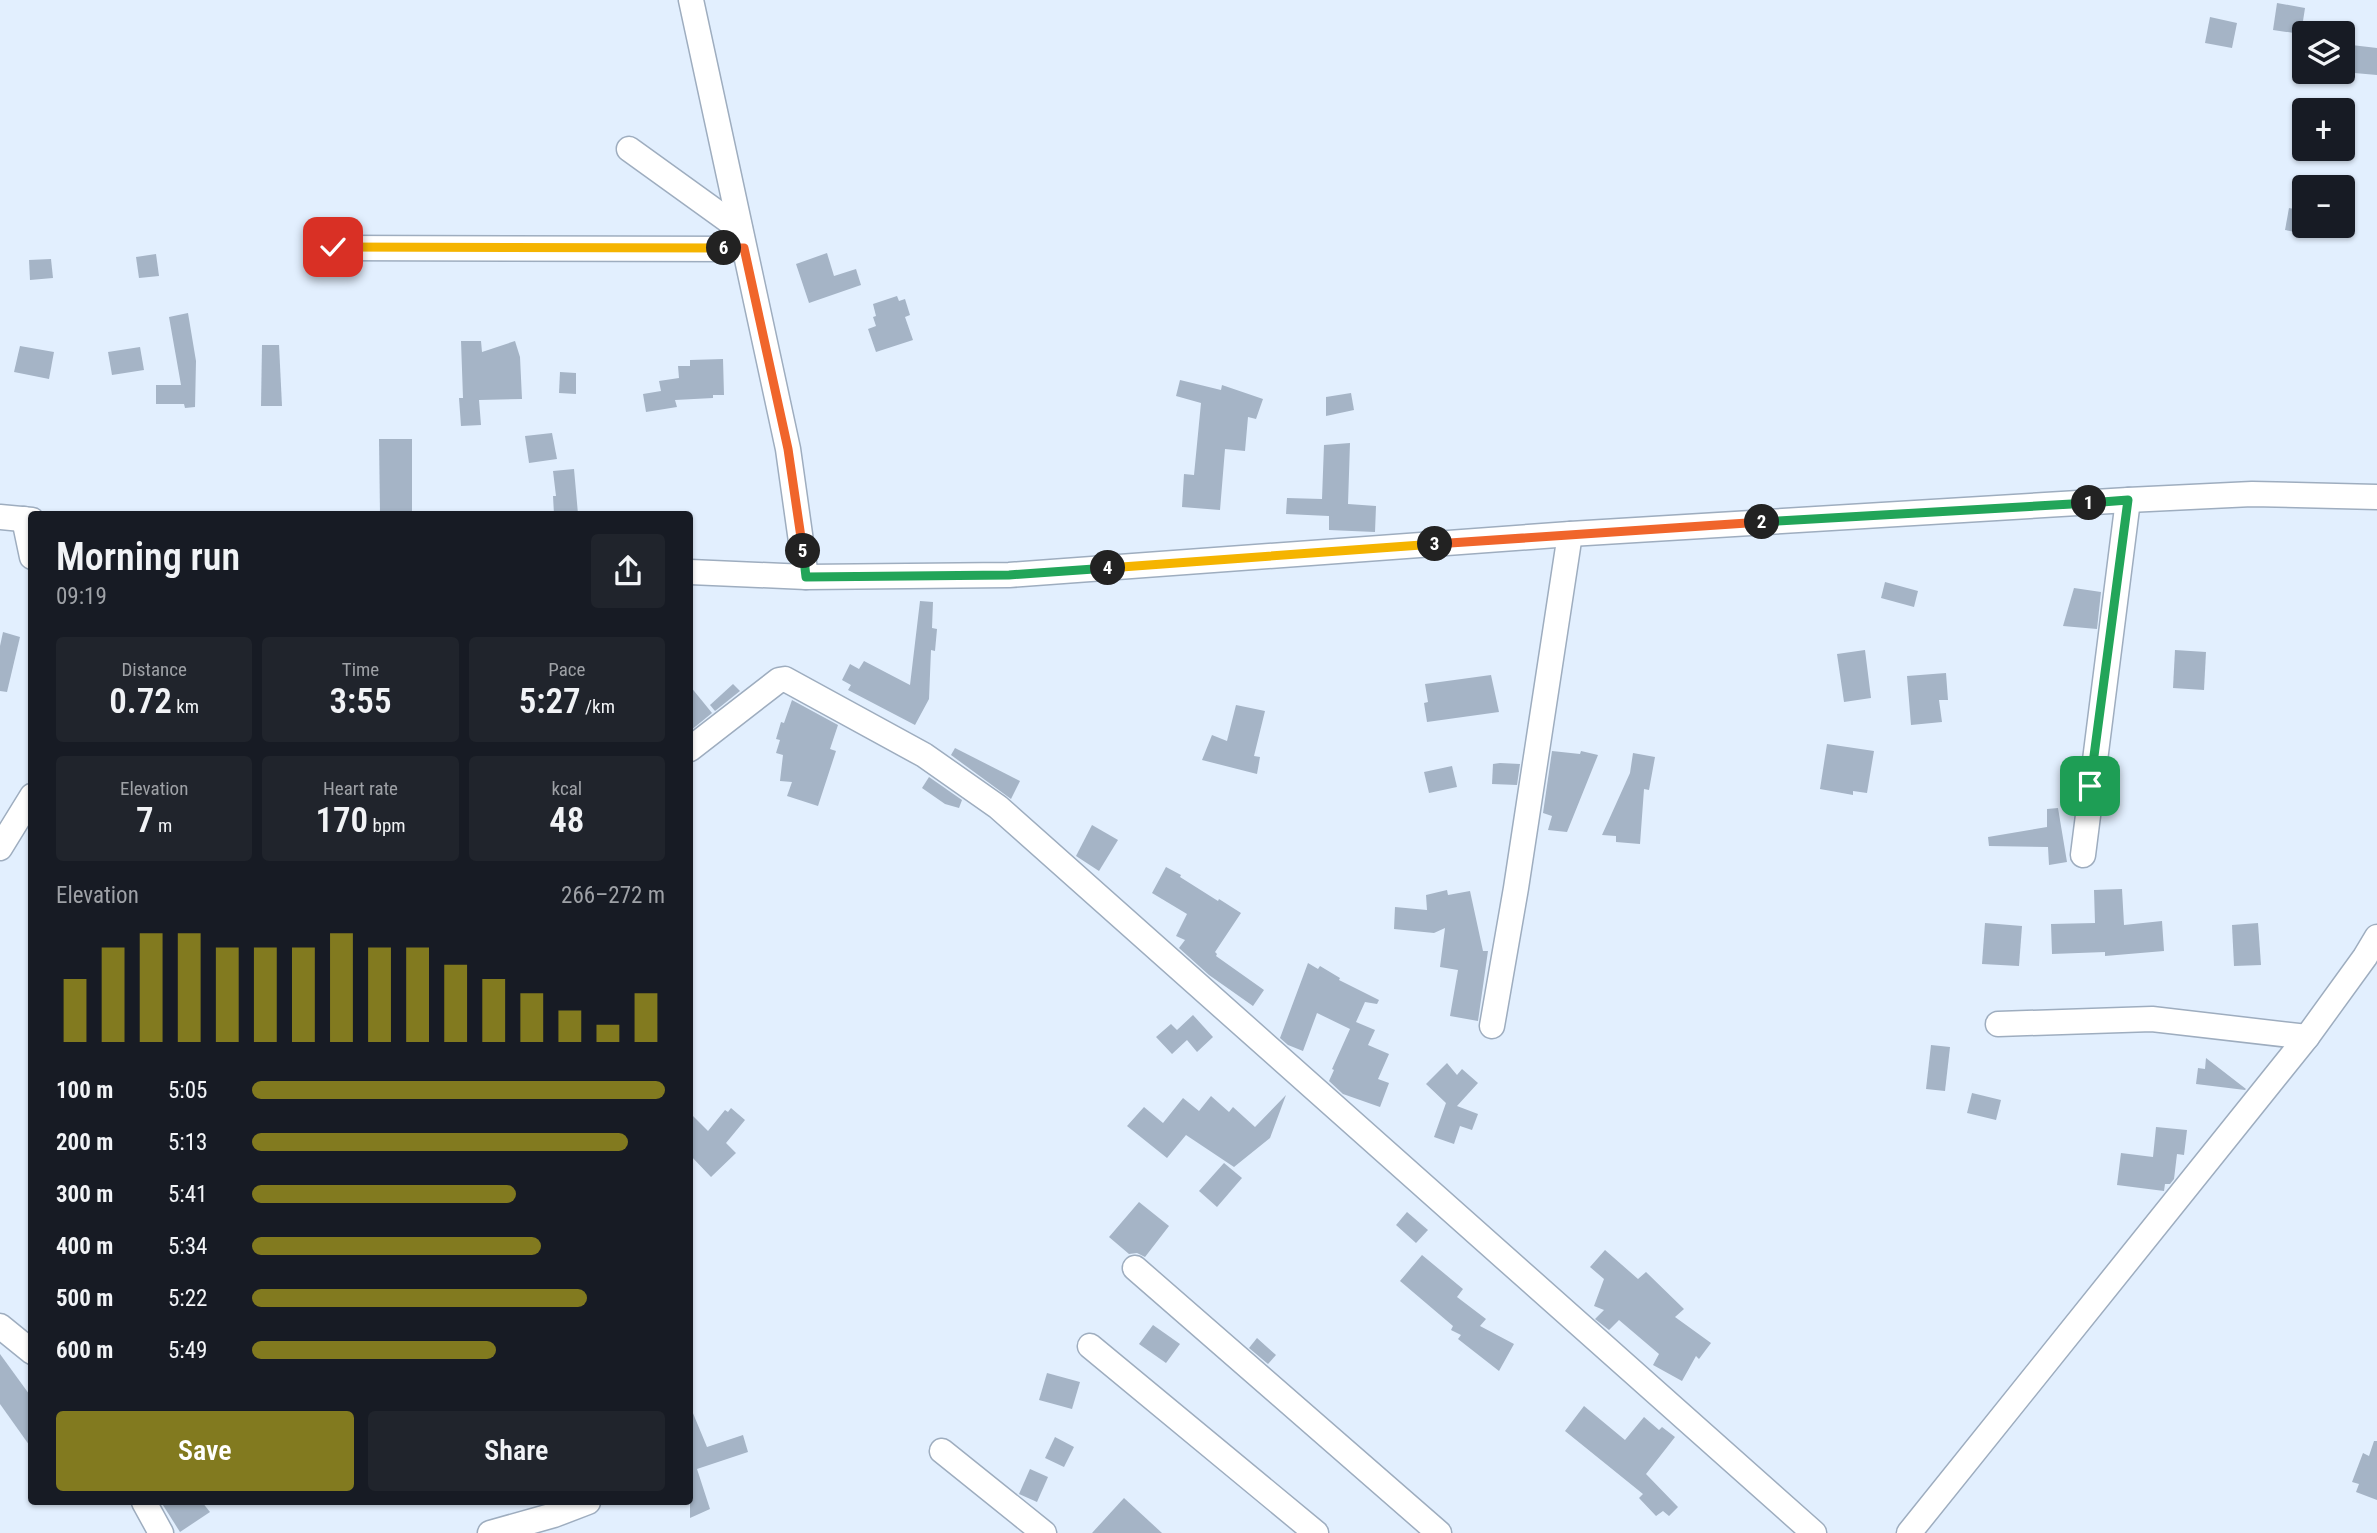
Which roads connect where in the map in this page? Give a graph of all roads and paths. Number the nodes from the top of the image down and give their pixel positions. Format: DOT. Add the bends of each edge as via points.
graph roads {
  1 [pos="691,0"];
  2 [pos="629,149"];
  3 [pos="742,239"];
  4 [pos="333,247"];
  5 [pos="2377,497"];
  6 [pos="2128,500"];
  7 [pos="18,518"];
  8 [pos="1570,534"];
  9 [pos="28,546"];
  10 [pos="693,572"];
  11 [pos="806,577"];
  12 [pos="693,747"];
  13 [pos="28,802"];
  14 [pos="0,848"];
  15 [pos="2083,855"];
  16 [pos="2377,937"];
  17 [pos="1998,1024"];
  18 [pos="1492,1026"];
  19 [pos="2307,1037"];
  20 [pos="1135,1268"];
  21 [pos="0,1326"];
  22 [pos="1090,1346"];
  23 [pos="28,1349"];
  24 [pos="943,1451"];
  25 [pos="146,1505"];
  26 [pos="580,1505"];
  27 [pos="161,1533"];
  28 [pos="490,1533"];
  29 [pos="1044,1533"];
  30 [pos="1316,1533"];
  31 [pos="1439,1533"];
  32 [pos="1814,1533"];
  33 [pos="1909,1533"];
  1 -- 3 [label="street"];
  2 -- 3 [label="street"];
  3 -- 4 [label="street"];
  3 -- 11 [label="street" via="788,449"];
  5 -- 6 [label="street" via="2252,494"];
  6 -- 8 [label="street"];
  6 -- 15 [label="street"];
  7 -- 9 [label="street"];
  8 -- 11 [label="street" via="1009,575"];
  8 -- 18 [label="street"];
  10 -- 11 [label="street"];
  12 -- 32 [label="street" via="785,679 924,755 998,807"];
  13 -- 14 [label="street"];
  16 -- 19 [label="street"];
  17 -- 19 [label="street" via="2152,1019"];
  19 -- 33 [label="street"];
  20 -- 31 [label="street"];
  21 -- 23 [label="street"];
  22 -- 30 [label="street"];
  24 -- 29 [label="street"];
  25 -- 27 [label="street"];
  26 -- 28 [label="street"];
}
